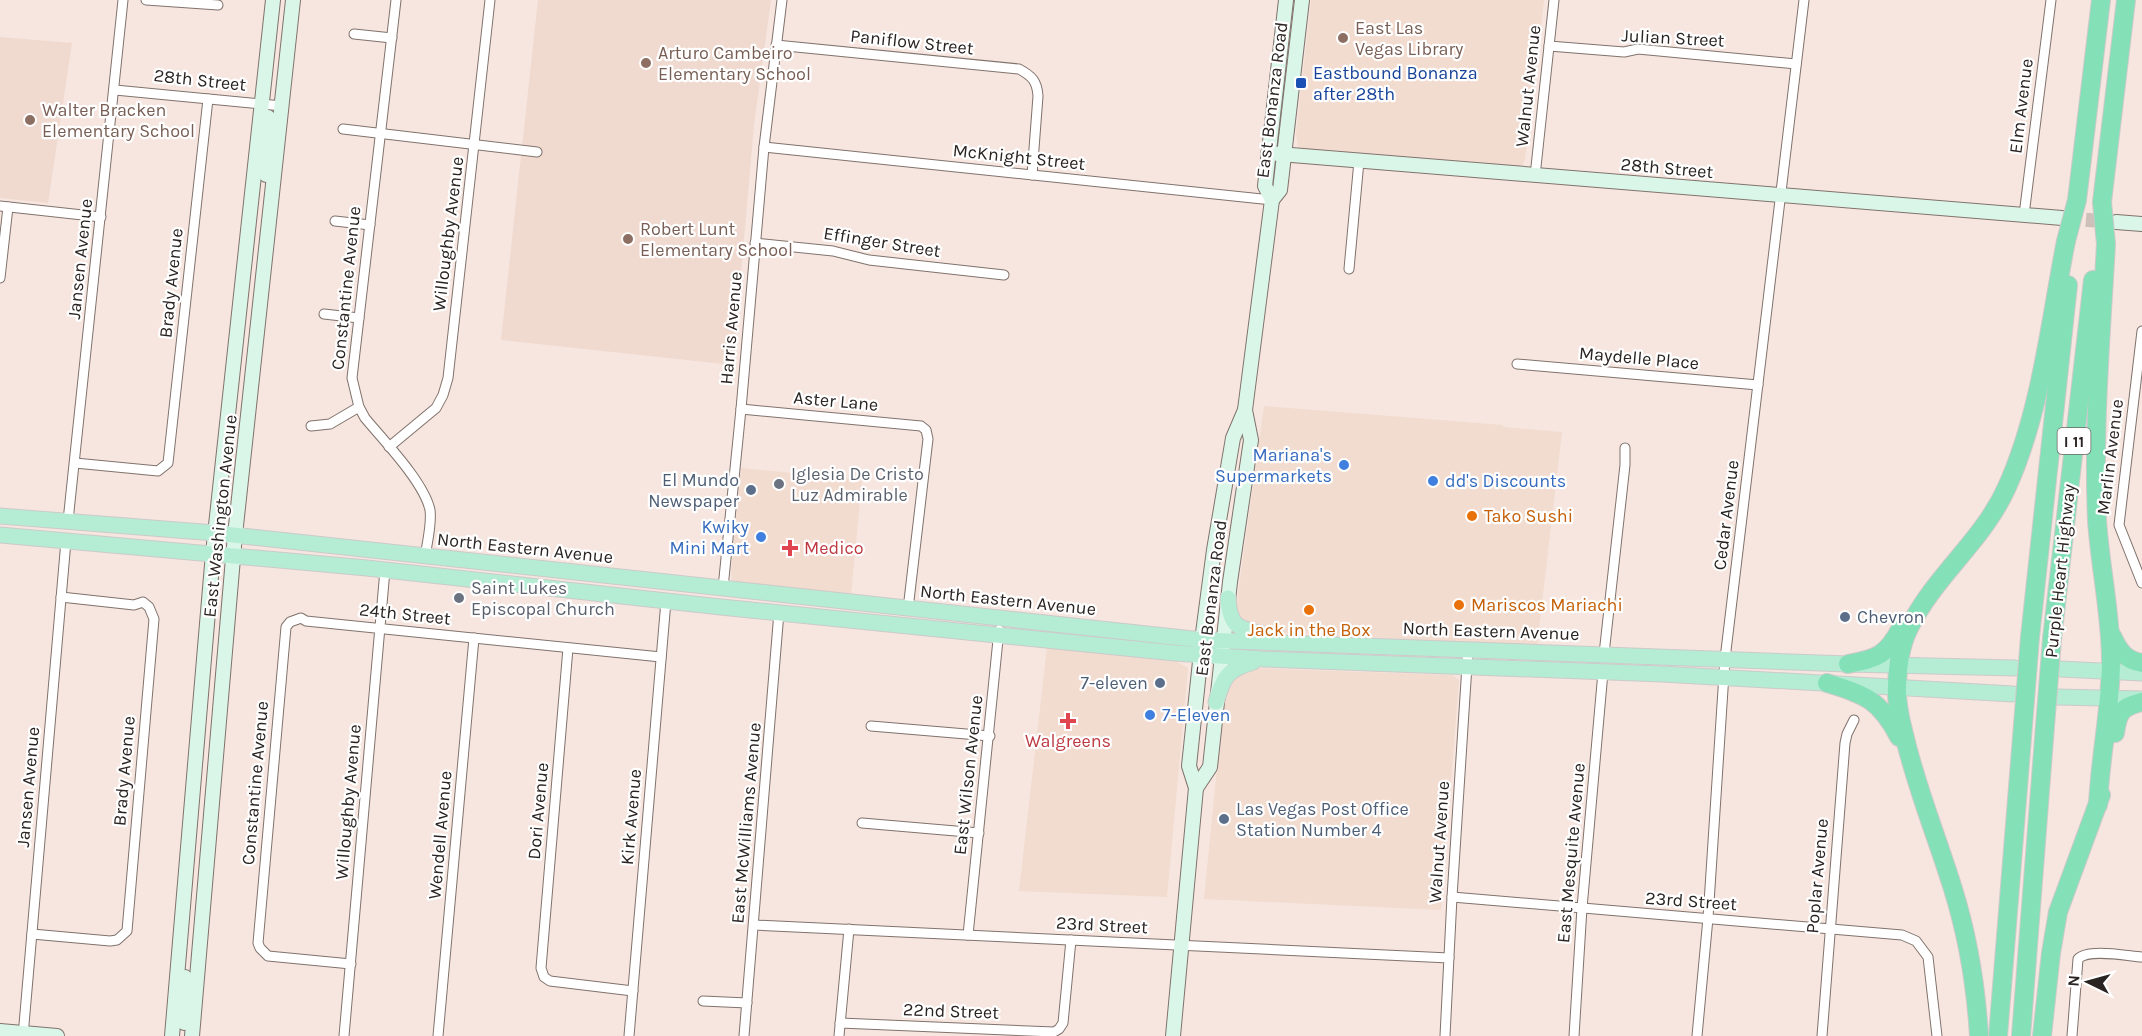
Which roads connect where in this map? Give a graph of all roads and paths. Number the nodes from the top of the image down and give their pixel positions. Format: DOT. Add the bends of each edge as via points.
graph roads {
  1 [pos="123,0"];
  2 [pos="146,0"];
  3 [pos="273,0"];
  4 [pos="286,0"];
  5 [pos="293,0"];
  6 [pos="396,0"];
  7 [pos="490,0"];
  8 [pos="782,0"];
  9 [pos="1286,0"];
  10 [pos="1554,0"];
  11 [pos="1804,0"];
  12 [pos="2051,0"];
  13 [pos="2102,0"];
  14 [pos="2126,0"];
  15 [pos="1302,1"];
  16 [pos="218,5"];
  17 [pos="354,34"];
  18 [pos="289,36"];
  19 [pos="392,38"];
  20 [pos="776,45"];
  21 [pos="1549,46"];
  22 [pos="1796,64"];
  23 [pos="115,90"];
  24 [pos="208,99"];
  25 [pos="271,105"];
  26 [pos="343,129"];
  27 [pos="380,133"];
  28 [pos="474,144"];
  29 [pos="764,147"];
  30 [pos="537,152"];
  31 [pos="1269,153"];
  32 [pos="1285,155"];
  33 [pos="1359,161"];
  34 [pos="1032,175"];
  35 [pos="1535,176"];
  36 [pos="1780,196"];
  37 [pos="1272,200"];
  38 [pos="4,206"];
  39 [pos="2024,215"];
  40 [pos="101,217"];
  41 [pos="2062,218"];
  42 [pos="335,221"];
  43 [pos="2116,222"];
  44 [pos="2142,224"];
  45 [pos="370,225"];
  46 [pos="2070,241"];
  47 [pos="755,243"];
  48 [pos="2101,243"];
  49 [pos="1349,269"];
  50 [pos="1004,275"];
  51 [pos="0,278"];
  52 [pos="324,314"];
  53 [pos="359,318"];
  54 [pos="2142,331"];
  55 [pos="1517,364"];
  56 [pos="1758,385"];
  57 [pos="359,407"];
  58 [pos="741,409"];
  59 [pos="1245,410"];
  60 [pos="311,426"];
  61 [pos="1233,438"];
  62 [pos="389,447"];
  63 [pos="1625,448"];
  64 [pos="75,463"];
  65 [pos="1243,489"];
  66 [pos="0,516"];
  67 [pos="33,519"];
  68 [pos="68,521"];
  69 [pos="0,526"];
  70 [pos="215,533"];
  71 [pos="0,535"];
  72 [pos="235,535"];
  73 [pos="66,541"];
  74 [pos="213,553"];
  75 [pos="233,555"];
  76 [pos="425,557"];
  77 [pos="367,568"];
  78 [pos="385,570"];
  79 [pos="2142,583"];
  80 [pos="723,588"];
  81 [pos="61,597"];
  82 [pos="639,598"];
  83 [pos="1228,598"];
  84 [pos="1926,598"];
  85 [pos="666,601"];
  86 [pos="857,603"];
  87 [pos="908,609"];
  88 [pos="779,612"];
  89 [pos="1001,618"];
  90 [pos="290,622"];
  91 [pos="2108,627"];
  92 [pos="380,628"];
  93 [pos="999,634"];
  94 [pos="474,638"];
  95 [pos="1293,644"];
  96 [pos="1201,647"];
  97 [pos="568,648"];
  98 [pos="1422,648"];
  99 [pos="1222,649"];
  100 [pos="1468,650"];
  101 [pos="1604,654"];
  102 [pos="661,657"];
  103 [pos="1263,659"];
  104 [pos="1725,659"];
  105 [pos="1373,663"];
  106 [pos="2142,663"];
  107 [pos="1848,664"];
  108 [pos="1898,665"];
  109 [pos="1467,667"];
  110 [pos="2015,668"];
  111 [pos="2060,669"];
  112 [pos="2111,670"];
  113 [pos="1603,672"];
  114 [pos="2142,673"];
  115 [pos="1723,678"];
  116 [pos="1827,683"];
  117 [pos="1897,689"];
  118 [pos="2013,694"];
  119 [pos="2058,697"];
  120 [pos="2110,699"];
  121 [pos="2142,700"];
  122 [pos="1216,702"];
  123 [pos="1854,720"];
  124 [pos="872,726"];
  125 [pos="990,736"];
  126 [pos="1909,755"];
  127 [pos="1196,788"];
  128 [pos="2098,805"];
  129 [pos="862,823"];
  130 [pos="979,833"];
  131 [pos="1452,897"];
  132 [pos="1582,908"];
  133 [pos="1708,918"];
  134 [pos="182,921"];
  135 [pos="754,925"];
  136 [pos="849,930"];
  137 [pos="1829,930"];
  138 [pos="32,934"];
  139 [pos="968,935"];
  140 [pos="1071,940"];
  141 [pos="1182,945"];
  142 [pos="2142,957"];
  143 [pos="1449,958"];
  144 [pos="351,964"];
  145 [pos="633,991"];
  146 [pos="703,1001"];
  147 [pos="747,1003"];
  148 [pos="840,1023"];
  149 [pos="0,1031"];
  150 [pos="24,1035"];
  151 [pos="57,1036"];
  152 [pos="172,1036"];
  153 [pos="183,1036"];
  154 [pos="192,1036"];
  155 [pos="344,1036"];
  156 [pos="438,1036"];
  157 [pos="628,1036"];
  158 [pos="744,1036"];
  159 [pos="839,1036"];
  160 [pos="1173,1036"];
  161 [pos="1445,1036"];
  162 [pos="1574,1036"];
  163 [pos="1697,1036"];
  164 [pos="1822,1036"];
  165 [pos="1937,1036"];
  166 [pos="1979,1036"];
  167 [pos="1998,1036"];
  168 [pos="2021,1036"];
  169 [pos="2042,1036"];
  170 [pos="2072,1036"];
  1 -- 23 [label="street, Jansen Avenue"];
  2 -- 16 [label="street"];
  3 -- 25 [label="main road, East Washington Avenue"];
  4 -- 18 [label="main road"];
  5 -- 18 [label="main road, East Washington Avenue"];
  6 -- 19 [label="street, Constantine Avenue"];
  7 -- 28 [label="street, Willoughby Avenue"];
  8 -- 20 [label="street, Harris Avenue"];
  9 -- 31 [label="main road, East Bonanza Road"];
  10 -- 21 [label="street, Walnut Avenue"];
  11 -- 22 [label="street, Cedar Avenue"];
  12 -- 39 [label="street, Elm Avenue"];
  13 -- 46 [label="highway, bridge"];
  14 -- 48 [label="highway, Purple Heart Highway / I 11, bridge" via="2102,202"];
  15 -- 32 [label="main road, East Bonanza Road"];
  17 -- 19 [label="street"];
  18 -- 25 [label="main road, East Washington Avenue"];
  19 -- 27 [label="street, Constantine Avenue"];
  20 -- 29 [label="street, Harris Avenue"];
  20 -- 34 [label="street, Paniflow Street" via="1019,69 1032,76 1037,85"];
  21 -- 22 [label="street, Julian Street" via="1624,52 1638,49"];
  21 -- 35 [label="street, Walnut Avenue"];
  22 -- 36 [label="street, Cedar Avenue"];
  23 -- 24 [label="street, 28th Street"];
  23 -- 40 [label="street, Jansen Avenue"];
  24 -- 25 [label="street, 28th Street"];
  24 -- 64 [label="street, Brady Avenue" via="168,463 158,471"];
  25 -- 70 [label="main road, East Washington Avenue"];
  25 -- 72 [label="main road, East Washington Avenue" via="266,182 268,231"];
  26 -- 27 [label="street"];
  27 -- 28 [label="street"];
  27 -- 45 [label="street, Constantine Avenue"];
  28 -- 30 [label="street"];
  28 -- 62 [label="street, Willoughby Avenue" via="448,378 436,408"];
  29 -- 34 [label="street, McKnight Street"];
  29 -- 47 [label="street, Harris Avenue"];
  31 -- 32 [label="main road, 28th Street"];
  31 -- 37 [label="main road, East Bonanza Road" via="1264,186"];
  32 -- 33 [label="main road, 28th Street"];
  32 -- 37 [label="main road, East Bonanza Road" via="1280,190"];
  33 -- 35 [label="main road, 28th Street"];
  33 -- 49 [label="street"];
  34 -- 37 [label="street, McKnight Street"];
  35 -- 36 [label="main road, 28th Street"];
  36 -- 39 [label="main road, 28th Street"];
  36 -- 56 [label="street, Cedar Avenue"];
  37 -- 59 [label="main road, East Bonanza Road"];
  38 -- 40 [label="street"];
  38 -- 51 [label="street"];
  39 -- 41 [label="main road, 28th Street"];
  40 -- 64 [label="street, Jansen Avenue"];
  42 -- 45 [label="street"];
  43 -- 44 [label="main road"];
  45 -- 53 [label="street, Constantine Avenue"];
  46 -- 84 [label="highway" via="2021,453 2006,490 1981,531"];
  46 -- 167 [label="highway, Purple Heart Highway / I 11, bridge" via="2030,638"];
  47 -- 50 [label="street, Effinger Street"];
  47 -- 58 [label="street, Harris Avenue"];
  48 -- 91 [label="highway" via="2096,477"];
  48 -- 168 [label="highway, Purple Heart Highway / I 11, bridge" via="2052,639"];
  52 -- 53 [label="street"];
  53 -- 57 [label="street, Constantine Avenue" via="352,378"];
  54 -- 79 [label="street, Marlin Avenue" via="2119,525"];
  55 -- 56 [label="street, Maydelle Place"];
  56 -- 104 [label="street, Cedar Avenue"];
  57 -- 60 [label="street" via="330,423"];
  57 -- 62 [label="street, Constantine Avenue"];
  58 -- 80 [label="street, Harris Avenue"];
  58 -- 87 [label="street, Aster Lane" via="873,420 921,426 926,430"];
  59 -- 61 [label="main road, East Bonanza Road"];
  59 -- 65 [label="main road, East Bonanza Road" via="1251,440"];
  61 -- 65 [label="main road" via="1236,478"];
  61 -- 96 [label="main road, East Bonanza Road"];
  62 -- 76 [label="street, Constantine Avenue" via="427,500 430,513"];
  63 -- 101 [label="street"];
  64 -- 68 [label="street, Jansen Avenue"];
  65 -- 83 [label="main road, East Bonanza Road"];
  66 -- 67 [label="main road, North Eastern Avenue"];
  67 -- 68 [label="main road, North Eastern Avenue"];
  67 -- 69 [label="main road" via="20,528"];
  68 -- 70 [label="main road, North Eastern Avenue"];
  70 -- 72 [label="main road, North Eastern Avenue"];
  70 -- 74 [label="main road, East Washington Avenue"];
  71 -- 73 [label="main road, North Eastern Avenue"];
  72 -- 75 [label="main road, East Washington Avenue"];
  72 -- 76 [label="main road, North Eastern Avenue"];
  73 -- 74 [label="main road, North Eastern Avenue"];
  73 -- 81 [label="street, Jansen Avenue"];
  74 -- 75 [label="main road, North Eastern Avenue"];
  74 -- 134 [label="main road, East Washington Avenue"];
  75 -- 77 [label="main road, North Eastern Avenue"];
  75 -- 154 [label="main road, East Washington Avenue"];
  76 -- 77 [label="main road" via="411,565 382,563"];
  76 -- 80 [label="main road, North Eastern Avenue"];
  77 -- 78 [label="main road, North Eastern Avenue"];
  78 -- 82 [label="main road, North Eastern Avenue"];
  78 -- 92 [label="street, Willoughby Avenue"];
  80 -- 82 [label="main road" via="710,596 655,589"];
  80 -- 86 [label="main road, North Eastern Avenue"];
  81 -- 138 [label="street, Jansen Avenue"];
  81 -- 138 [label="street, Brady Avenue" via="134,605 142,602 154,619 126,931 110,941"];
  82 -- 85 [label="main road, North Eastern Avenue"];
  83 -- 95 [label="main road" via="1230,615 1239,628"];
  83 -- 99 [label="main road, East Bonanza Road"];
  84 -- 107 [label="highway" via="1915,604 1886,651"];
  84 -- 108 [label="highway" via="1908,629"];
  85 -- 88 [label="main road, North Eastern Avenue"];
  85 -- 102 [label="street, Kirk Avenue"];
  86 -- 87 [label="main road, North Eastern Avenue"];
  86 -- 88 [label="main road" via="784,606"];
  87 -- 89 [label="main road, North Eastern Avenue"];
  88 -- 93 [label="main road, North Eastern Avenue"];
  88 -- 135 [label="street, East McWilliams Avenue"];
  89 -- 93 [label="street, East Wilson Avenue"];
  89 -- 96 [label="main road, North Eastern Avenue"];
  90 -- 92 [label="street, 24th Street" via="301,618"];
  90 -- 144 [label="street, Constantine Avenue" via="286,627 258,943 268,956"];
  91 -- 106 [label="highway" via="2122,654"];
  91 -- 112 [label="highway"];
  92 -- 94 [label="street, 24th Street"];
  92 -- 144 [label="street, Willoughby Avenue"];
  93 -- 96 [label="main road, North Eastern Avenue"];
  93 -- 125 [label="street, East Wilson Avenue"];
  94 -- 97 [label="street, 24th Street"];
  94 -- 156 [label="street, Wendell Avenue"];
  95 -- 98 [label="main road, North Eastern Avenue"];
  95 -- 99 [label="main road, North Eastern Avenue"];
  96 -- 99 [label="main road, North Eastern Avenue"];
  96 -- 127 [label="main road, East Bonanza Road" via="1189,766"];
  97 -- 102 [label="street, 24th Street"];
  97 -- 145 [label="street, Dori Avenue" via="541,968 550,981"];
  98 -- 100 [label="main road, North Eastern Avenue"];
  98 -- 105 [label="main road" via="1413,656 1379,656"];
  99 -- 103 [label="main road, North Eastern Avenue"];
  99 -- 122 [label="main road, East Bonanza Road"];
  100 -- 101 [label="main road, North Eastern Avenue"];
  100 -- 109 [label="street, Walnut Avenue"];
  101 -- 104 [label="main road, North Eastern Avenue"];
  102 -- 145 [label="street, Kirk Avenue"];
  103 -- 105 [label="main road, North Eastern Avenue"];
  103 -- 122 [label="main road" via="1229,672"];
  104 -- 107 [label="main road, North Eastern Avenue"];
  104 -- 115 [label="street, Cedar Avenue"];
  105 -- 109 [label="main road, North Eastern Avenue"];
  107 -- 108 [label="main road, North Eastern Avenue"];
  108 -- 110 [label="main road, North Eastern Avenue"];
  108 -- 117 [label="highway"];
  109 -- 113 [label="main road, North Eastern Avenue"];
  109 -- 131 [label="street, Walnut Avenue"];
  111 -- 112 [label="main road"];
  112 -- 114 [label="main road"];
  112 -- 120 [label="highway"];
  113 -- 115 [label="main road, North Eastern Avenue"];
  113 -- 132 [label="street, East Mesquite Avenue"];
  115 -- 116 [label="main road, North Eastern Avenue"];
  115 -- 133 [label="street, Cedar Avenue"];
  116 -- 117 [label="main road, North Eastern Avenue"];
  116 -- 126 [label="highway" via="1875,703"];
  117 -- 118 [label="main road, North Eastern Avenue"];
  117 -- 126 [label="highway"];
  119 -- 120 [label="main road"];
  120 -- 121 [label="main road"];
  120 -- 128 [label="highway"];
  121 -- 128 [label="highway" via="2118,714"];
  122 -- 127 [label="main road, East Bonanza Road" via="1210,768"];
  123 -- 137 [label="street, Poplar Avenue" via="1845,743"];
  124 -- 125 [label="street"];
  125 -- 130 [label="street, East Wilson Avenue"];
  126 -- 166 [label="highway" via="1966,936"];
  127 -- 141 [label="main road, East Bonanza Road"];
  128 -- 169 [label="highway" via="2058,912"];
  129 -- 130 [label="street"];
  130 -- 139 [label="street, East Wilson Avenue"];
  131 -- 132 [label="street, 23rd Street"];
  131 -- 143 [label="street, Walnut Avenue"];
  132 -- 133 [label="street, 23rd Street"];
  132 -- 162 [label="street, East Mesquite Avenue"];
  133 -- 137 [label="street, 23rd Street"];
  133 -- 163 [label="street, Cedar Avenue"];
  134 -- 152 [label="main road, East Washington Avenue"];
  134 -- 153 [label="main road"];
  135 -- 136 [label="street, 23rd Street"];
  135 -- 147 [label="street, East McWilliams Avenue"];
  136 -- 139 [label="street, 23rd Street"];
  136 -- 148 [label="street"];
  137 -- 164 [label="street, Poplar Avenue"];
  137 -- 165 [label="street, 23rd Street" via="1902,935 1916,941 1928,957"];
  138 -- 150 [label="street, Jansen Avenue"];
  139 -- 140 [label="street, 23rd Street"];
  140 -- 141 [label="street, 23rd Street"];
  140 -- 148 [label="street, 22nd Street" via="1063,1023 1054,1032"];
  141 -- 143 [label="street, 23rd Street"];
  141 -- 160 [label="main road, East Bonanza Road"];
  142 -- 170 [label="street" via="2095,953 2078,959"];
  143 -- 161 [label="street, Walnut Avenue"];
  144 -- 155 [label="street, Willoughby Avenue"];
  145 -- 157 [label="street, Kirk Avenue"];
  146 -- 147 [label="street"];
  147 -- 158 [label="street, East McWilliams Avenue"];
  148 -- 159 [label="street"];
  149 -- 150 [label="main road"];
  150 -- 151 [label="main road"];
}
